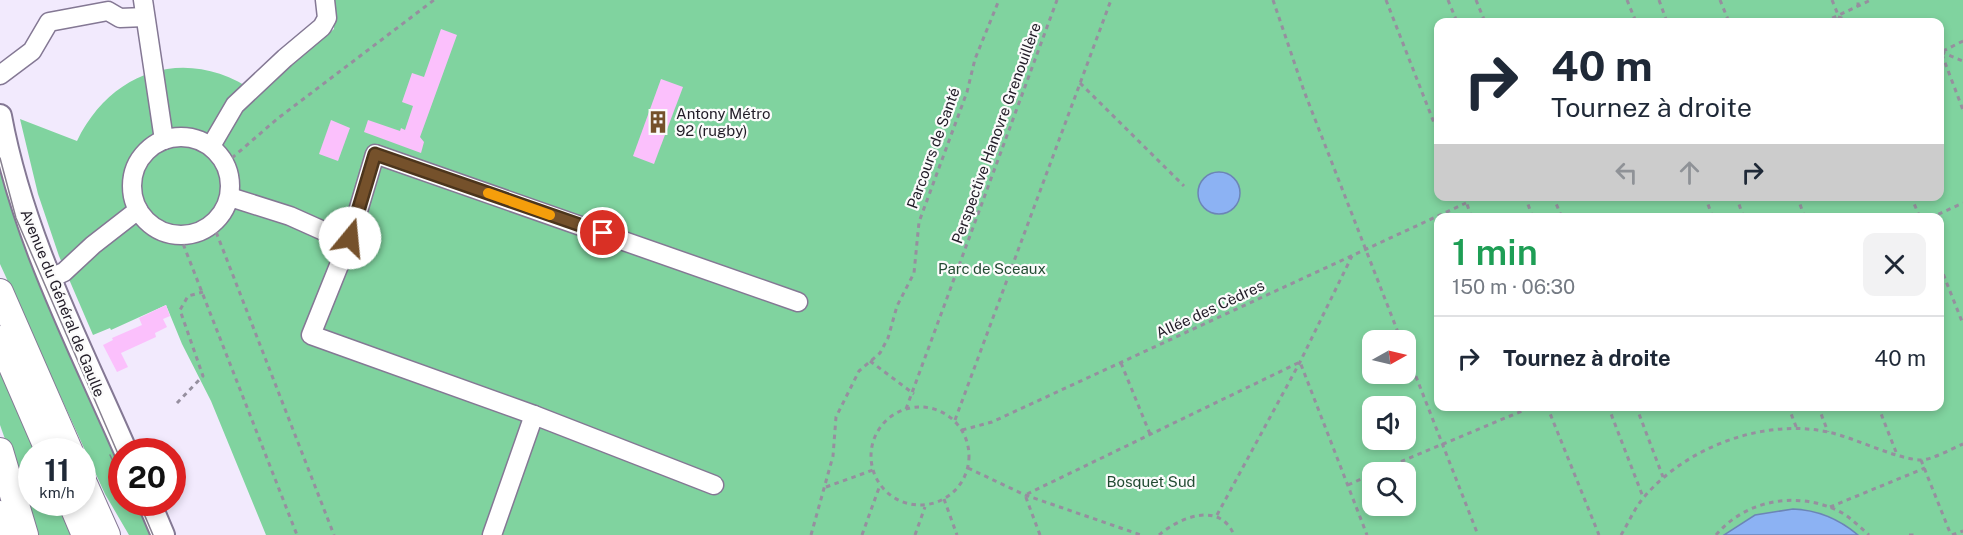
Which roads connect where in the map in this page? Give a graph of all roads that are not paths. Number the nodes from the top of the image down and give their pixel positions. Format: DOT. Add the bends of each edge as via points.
graph roads {
  1 [pos="325,0"];
  2 [pos="144,9"];
  3 [pos="0,75"];
  4 [pos="0,116"];
  5 [pos="164,140"];
  6 [pos="206,143"];
  7 [pos="230,197"];
  8 [pos="138,210"];
  9 [pos="350,238"];
  10 [pos="49,279"];
  11 [pos="0,292"];
  12 [pos="798,302"];
  13 [pos="0,339"];
  14 [pos="534,415"];
  15 [pos="43,438"];
  16 [pos="64,438"];
  17 [pos="120,438"];
  18 [pos="0,451"];
  19 [pos="714,485"];
  20 [pos="96,510"];
  21 [pos="0,512"];
  22 [pos="77,516"];
  23 [pos="155,516"];
  24 [pos="9,535"];
  25 [pos="25,535"];
  26 [pos="86,535"];
  27 [pos="107,535"];
  28 [pos="164,535"];
  29 [pos="492,535"];
  1 -- 6 [label="lane" via="327,18 322,27 235,105"];
  2 -- 3 [label="lane" via="120,18 108,11 49,22 32,51"];
  2 -- 5 [label="lane"];
  4 -- 10 [label="main road, Avenue du Général de Gaulle" via="21,203"];
  5 -- 6 [label="lane" via="188,137"];
  5 -- 8 [label="lane" via="149,148 132,177 132,194"];
  6 -- 7 [label="lane" via="225,164"];
  7 -- 8 [label="lane" via="213,224 192,235 180,236 156,228"];
  7 -- 9 [label="lane"];
  8 -- 10 [label="lane" via="64,272"];
  9 -- 12 [label="lane" via="375,154"];
  9 -- 14 [label="lane" via="311,335"];
  10 -- 17 [label="main road, Avenue du Général de Gaulle"];
  11 -- 16 [label="highway"];
  13 -- 15 [label="highway"];
  14 -- 19 [label="lane"];
  14 -- 29 [label="lane"];
  18 -- 25 [label="highway"];
  20 -- 27 [label="highway"];
  21 -- 24 [label="main road"];
  22 -- 26 [label="highway"];
  23 -- 28 [label="main road"];
}
